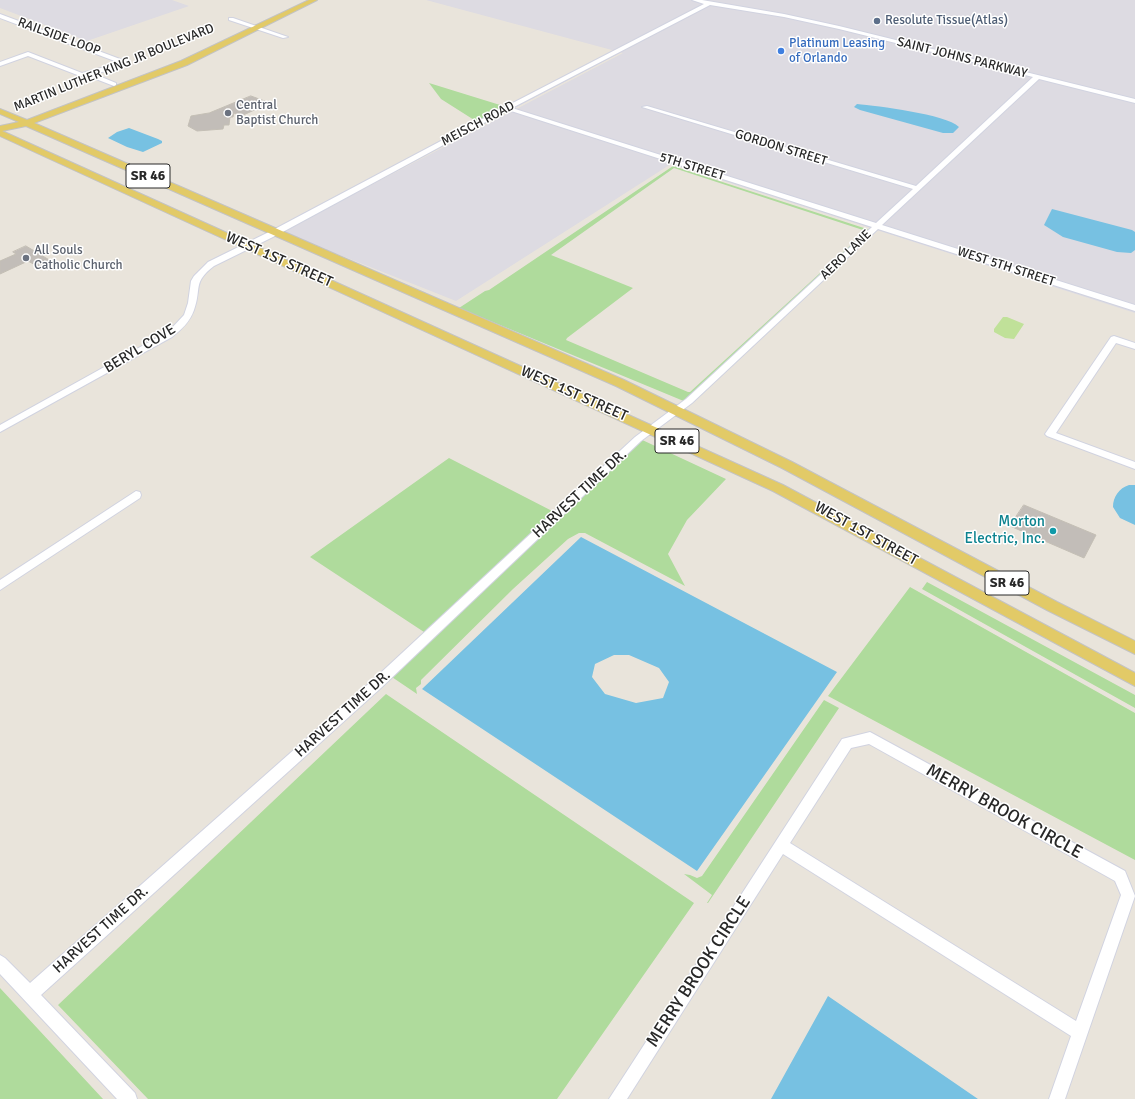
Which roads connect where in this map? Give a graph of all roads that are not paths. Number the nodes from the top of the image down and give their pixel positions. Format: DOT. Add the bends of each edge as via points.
graph roads {
  1 [pos="301,0"];
  2 [pos="314,0"];
  3 [pos="695,0"];
  4 [pos="709,3"];
  5 [pos="0,16"];
  6 [pos="231,19"];
  7 [pos="249,25"];
  8 [pos="257,28"];
  9 [pos="285,37"];
  10 [pos="0,64"];
  11 [pos="89,74"];
  12 [pos="1037,77"];
  13 [pos="114,84"];
  14 [pos="1135,101"];
  15 [pos="645,107"];
  16 [pos="507,108"];
  17 [pos="0,111"];
  18 [pos="23,122"];
  19 [pos="0,128"];
  20 [pos="0,133"];
  21 [pos="917,188"];
  22 [pos="877,226"];
  23 [pos="276,232"];
  24 [pos="248,245"];
  25 [pos="1135,308"];
  26 [pos="1135,346"];
  27 [pos="677,410"];
  28 [pos="0,429"];
  29 [pos="651,429"];
  30 [pos="1135,466"];
  31 [pos="136,495"];
  32 [pos="0,586"];
  33 [pos="1135,648"];
  34 [pos="1135,680"];
  35 [pos="781,845"];
  36 [pos="0,963"];
  37 [pos="30,994"];
  38 [pos="1080,1032"];
  39 [pos="129,1099"];
  40 [pos="617,1099"];
  41 [pos="1056,1099"];
  1 -- 7 [label="main road, MARTIN LUTHER KING JR BOULEVARD"];
  2 -- 8 [label="main road, MARTIN LUTHER KING JR BOULEVARD"];
  3 -- 4 [label="street, SAINT JOHNS PARKWAY"];
  4 -- 12 [label="street, SAINT JOHNS PARKWAY" via="796,18"];
  4 -- 16 [label="street, MEISCH ROAD"];
  5 -- 11 [label="street, RAILSIDE LOOP" via="126,62"];
  6 -- 7 [label="street"];
  7 -- 8 [label="street"];
  7 -- 13 [label="main road, MARTIN LUTHER KING JR BOULEVARD" via="172,61"];
  8 -- 9 [label="street"];
  8 -- 18 [label="main road, MARTIN LUTHER KING JR BOULEVARD" via="184,63"];
  10 -- 11 [label="street, RAILSIDE LOOP" via="28,54 82,74"];
  11 -- 13 [label="street, RAILSIDE LOOP"];
  12 -- 14 [label="street, SAINT JOHNS PARKWAY"];
  12 -- 21 [label="street, AERO LANE"];
  13 -- 18 [label="main road, MARTIN LUTHER KING JR BOULEVARD"];
  15 -- 21 [label="street, GORDON STREET"];
  16 -- 22 [label="street, 5TH STREET"];
  16 -- 23 [label="street, MEISCH ROAD"];
  17 -- 18 [label="main road, WEST 1ST STREET / SR 46"];
  18 -- 19 [label="main road, MARTIN LUTHER KING JR BOULEVARD"];
  18 -- 23 [label="main road, WEST 1ST STREET / SR 46"];
  20 -- 24 [label="main road, WEST 1ST STREET / SR 46"];
  21 -- 22 [label="street, AERO LANE"];
  22 -- 25 [label="street, WEST 5TH STREET"];
  22 -- 27 [label="street, AERO LANE"];
  23 -- 24 [label="street, MEISCH ROAD"];
  23 -- 27 [label="main road, WEST 1ST STREET / SR 46"];
  24 -- 28 [label="street, BERYL COVE" via="203,269 194,279 190,311 184,322 169,335"];
  24 -- 29 [label="main road, WEST 1ST STREET / SR 46"];
  26 -- 30 [label="street" via="1114,339 1050,434"];
  27 -- 29 [label="street, AERO LANE"];
  27 -- 33 [label="main road, WEST 1ST STREET / SR 46"];
  29 -- 34 [label="main road, WEST 1ST STREET / SR 46" via="809,504"];
  29 -- 37 [label="street, HARVEST TIME DR." via="378,684"];
  31 -- 32 [label="street"];
  35 -- 38 [label="street"];
  35 -- 38 [label="street, MERRY BROOK CIRCLE" via="847,743 870,738 1120,876 1128,895"];
  35 -- 40 [label="street, MERRY BROOK CIRCLE"];
  36 -- 37 [label="street"];
  37 -- 39 [label="street"];
  38 -- 41 [label="street, MERRY BROOK CIRCLE"];
}
